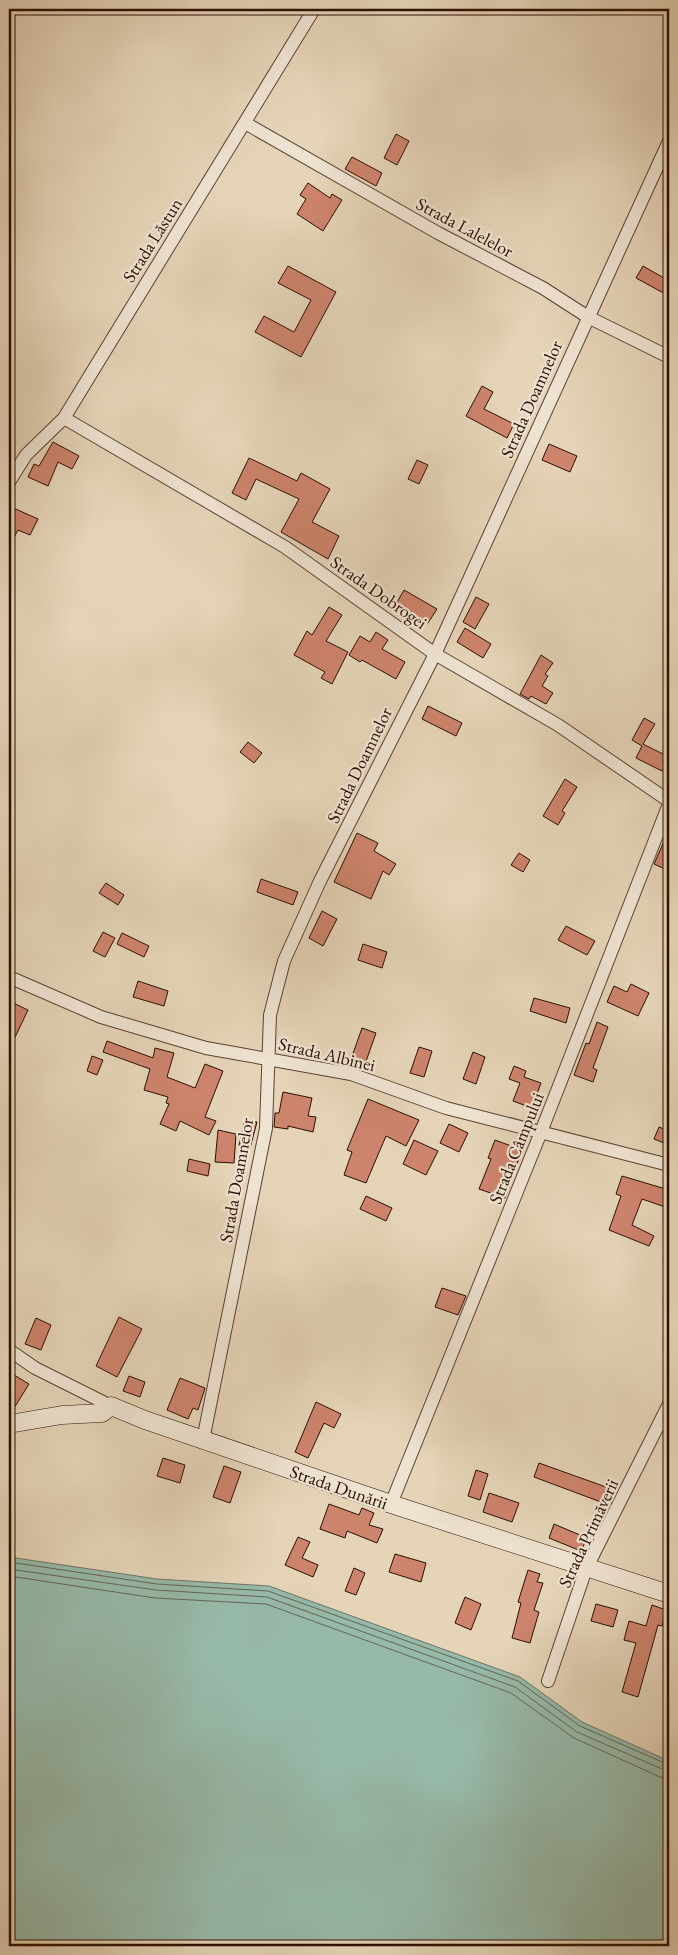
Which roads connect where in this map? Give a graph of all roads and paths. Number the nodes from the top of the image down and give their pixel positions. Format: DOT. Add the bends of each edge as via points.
graph roads {
  1 [pos="314,9"];
  2 [pos="245,123"];
  3 [pos="669,141"];
  4 [pos="588,317"];
  5 [pos="669,358"];
  6 [pos="64,418"];
  7 [pos="9,482"];
  8 [pos="435,654"];
  9 [pos="669,802"];
  10 [pos="9,977"];
  11 [pos="268,1058"];
  12 [pos="541,1132"];
  13 [pos="669,1166"];
  14 [pos="9,1350"];
  15 [pos="669,1404"];
  16 [pos="111,1406"];
  17 [pos="9,1424"];
  18 [pos="202,1440"];
  19 [pos="391,1504"];
  20 [pos="586,1569"];
  21 [pos="669,1594"];
  22 [pos="548,1681"];
  1 -- 2 [label="street, Strada Lăstun"];
  2 -- 4 [label="street, Strada Lalelelor" via="438,234 543,288"];
  2 -- 6 [label="street, Strada Lăstun"];
  3 -- 4 [label="street, Strada Doamnelor"];
  4 -- 5 [label="street, Strada Lalelelor"];
  4 -- 8 [label="street, Strada Doamnelor"];
  6 -- 7 [label="street, Strada Lăstun" via="26,455"];
  6 -- 8 [label="street, Strada Dobrogei" via="285,548"];
  8 -- 9 [label="street, Strada Dobrogei" via="558,725"];
  8 -- 11 [label="street, Strada Doamnelor" via="320,881 284,961 270,1015"];
  9 -- 12 [label="street, Strada Câmpului"];
  10 -- 11 [label="street, Strada Albinei" via="101,1017 206,1048"];
  11 -- 12 [label="street, Strada Albinei" via="351,1074 446,1108"];
  11 -- 18 [label="street, Strada Doamnelor" via="266,1128"];
  12 -- 13 [label="street, Strada Albinei"];
  12 -- 19 [label="street, Strada Câmpului"];
  14 -- 16 [label="street" via="35,1368"];
  15 -- 20 [label="street, Strada Primăverii"];
  16 -- 17 [label="main road" via="102,1413 62,1415"];
  16 -- 18 [label="main road, Strada Dunării"];
  18 -- 19 [label="main road, Strada Dunării"];
  19 -- 20 [label="main road, Strada Dunării"];
  20 -- 21 [label="main road, Strada Dunării"];
  20 -- 22 [label="street, Strada Primăverii"];
}
